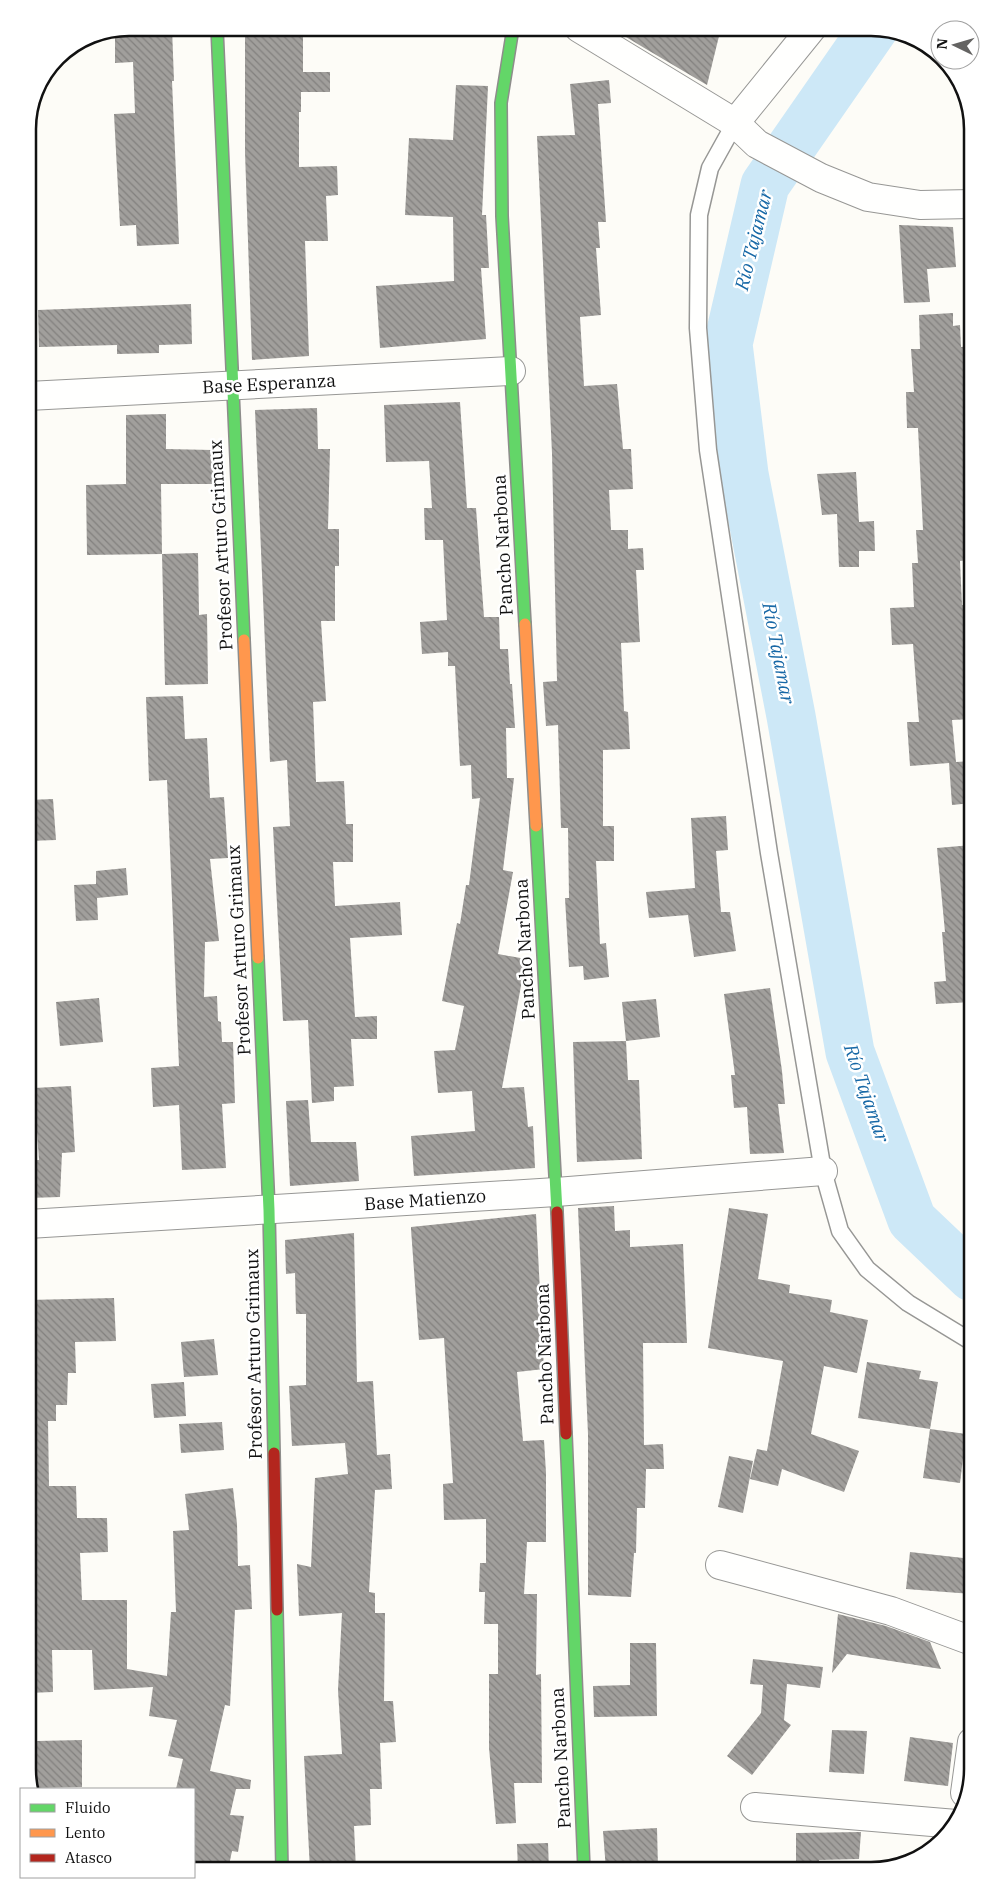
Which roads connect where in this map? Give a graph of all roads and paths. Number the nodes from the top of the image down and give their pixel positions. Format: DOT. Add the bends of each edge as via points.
graph roads {
  1 [pos="217,36"];
  2 [pos="512,36"];
  3 [pos="592,36"];
  4 [pos="806,36"];
  5 [pos="735,123"];
  6 [pos="964,204"];
  7 [pos="511,371"];
  8 [pos="231,386"];
  9 [pos="36,396"];
  10 [pos="823,1171"];
  11 [pos="556,1192"];
  12 [pos="269,1210"];
  13 [pos="36,1224"];
  14 [pos="964,1337"];
  15 [pos="720,1565"];
  16 [pos="964,1638"];
  17 [pos="756,1806"];
  18 [pos="946,1823"];
  19 [pos="282,1862"];
  20 [pos="584,1862"];
  1 -- 8 [label="street, Profesor Arturo Grimaux"];
  2 -- 7 [label="street, Pancho Narbona" via="501,103 502,216"];
  3 -- 5 [label="street"];
  4 -- 5 [label="street"];
  5 -- 6 [label="street" via="757,144 822,178 868,197 920,205"];
  5 -- 10 [label="lane" via="710,168 698,215 698,328 708,450 769,853"];
  7 -- 8 [label="street, Base Esperanza"];
  7 -- 11 [label="street, Pancho Narbona"];
  8 -- 9 [label="street, Base Esperanza"];
  8 -- 12 [label="street, Profesor Arturo Grimaux"];
  10 -- 11 [label="street, Base Matienzo"];
  10 -- 14 [label="lane" via="840,1231 867,1269 908,1303"];
  11 -- 12 [label="street, Base Matienzo"];
  11 -- 20 [label="street, Pancho Narbona"];
  12 -- 13 [label="street, Base Matienzo"];
  12 -- 19 [label="street, Profesor Arturo Grimaux"];
  15 -- 16 [label="street" via="891,1612"];
  17 -- 18 [label="street"];
}
